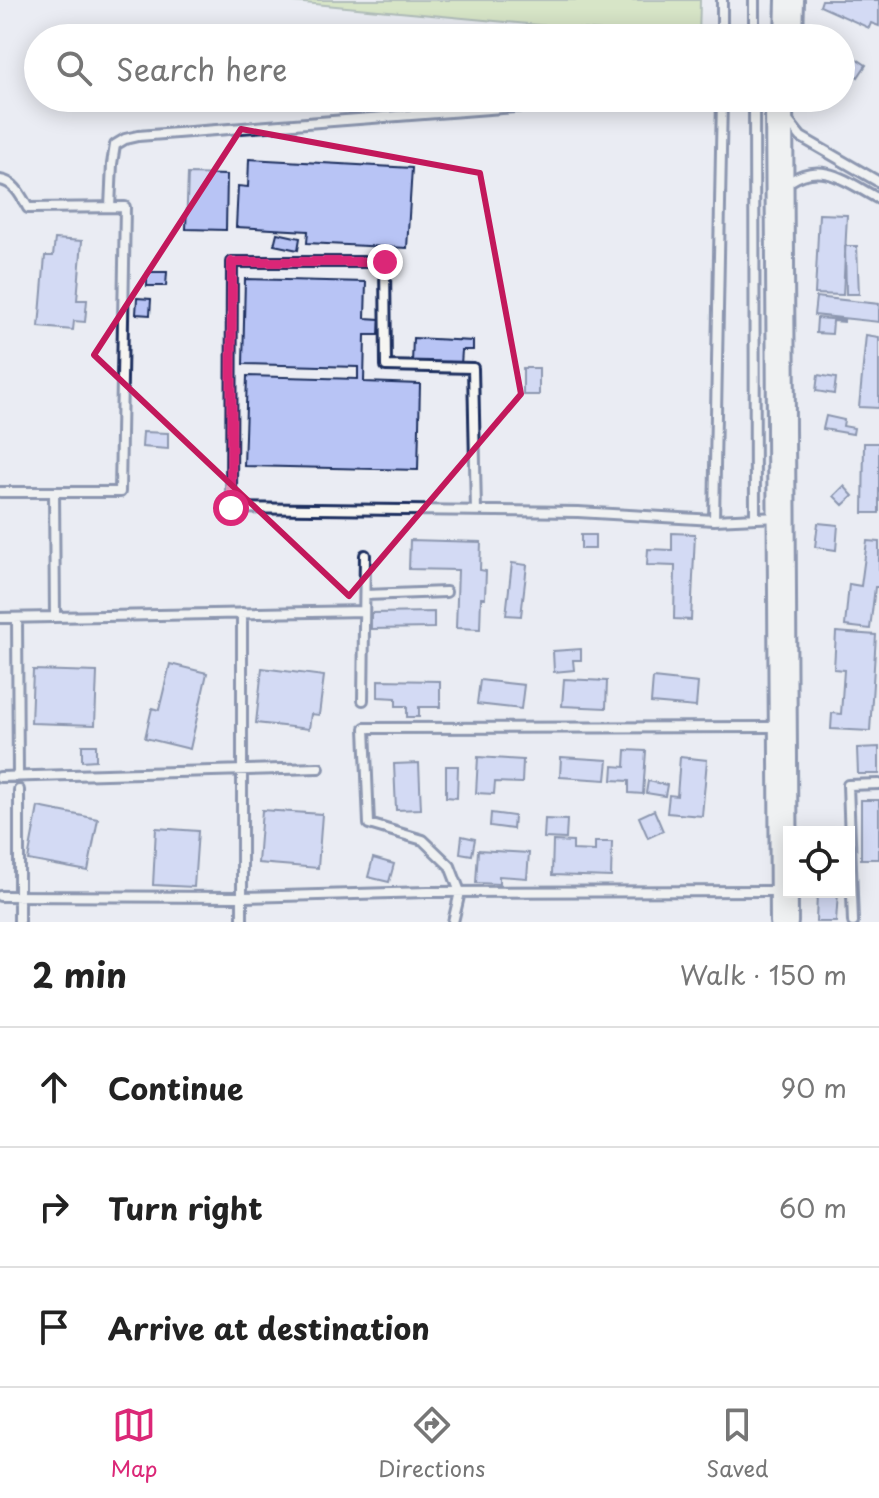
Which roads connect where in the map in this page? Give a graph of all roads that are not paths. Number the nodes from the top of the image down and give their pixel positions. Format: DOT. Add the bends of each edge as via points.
graph roads {
  1 [pos="722,0"];
  2 [pos="754,0"];
  3 [pos="779,0"];
  4 [pos="790,0"];
  5 [pos="722,24"];
  6 [pos="754,24"];
  7 [pos="779,24"];
  8 [pos="789,24"];
  9 [pos="458,112"];
  10 [pos="722,112"];
  11 [pos="754,112"];
  12 [pos="786,112"];
  13 [pos="786,112"];
  14 [pos="789,112"];
  15 [pos="0,180"];
  16 [pos="789,182"];
  17 [pos="879,182"];
  18 [pos="879,199"];
  19 [pos="110,207"];
  20 [pos="0,492"];
  21 [pos="54,492"];
  22 [pos="476,511"];
  23 [pos="768,517"];
  24 [pos="714,520"];
  25 [pos="365,555"];
  26 [pos="446,592"];
  27 [pos="365,595"];
  28 [pos="364,611"];
  29 [pos="242,613"];
  30 [pos="55,617"];
  31 [pos="0,618"];
  32 [pos="17,618"];
  33 [pos="363,700"];
  34 [pos="783,727"];
  35 [pos="319,768"];
  36 [pos="242,770"];
  37 [pos="18,776"];
  38 [pos="0,777"];
  39 [pos="879,784"];
  40 [pos="19,790"];
  41 [pos="786,826"];
  42 [pos="793,826"];
  43 [pos="783,891"];
  44 [pos="460,892"];
  45 [pos="19,895"];
  46 [pos="0,896"];
  47 [pos="242,897"];
  48 [pos="787,898"];
  49 [pos="789,898"];
  50 [pos="19,922"];
  51 [pos="242,922"];
  52 [pos="453,922"];
  53 [pos="784,922"];
  54 [pos="793,922"];
  55 [pos="853,922"];
  1 -- 5 [label="lane"];
  2 -- 6 [label="lane"];
  3 -- 7 [label="main road"];
  4 -- 8 [label="main road"];
  9 -- 19 [label="lane" via="125,139 115,145"];
  10 -- 24 [label="lane"];
  11 -- 23 [label="lane"];
  12 -- 23 [label="main road"];
  13 -- 16 [label="main road"];
  14 -- 17 [label="lane" via="801,137"];
  15 -- 19 [label="lane" via="7,181 28,208"];
  16 -- 18 [label="lane" via="823,171"];
  16 -- 42 [label="main road"];
  19 -- 21 [label="lane" via="125,207 120,492"];
  20 -- 21 [label="lane"];
  21 -- 30 [label="lane"];
  22 -- 22 [label="lane" via="231,508 232,262 385,262 386,366 473,368"];
  22 -- 24 [label="lane"];
  23 -- 24 [label="lane"];
  23 -- 34 [label="main road"];
  25 -- 27 [label="lane"];
  26 -- 27 [label="lane"];
  27 -- 28 [label="lane"];
  28 -- 29 [label="lane"];
  28 -- 33 [label="lane"];
  29 -- 30 [label="lane"];
  29 -- 36 [label="lane"];
  30 -- 32 [label="lane"];
  31 -- 32 [label="lane"];
  32 -- 37 [label="lane"];
  34 -- 41 [label="main road"];
  34 -- 44 [label="lane" via="365,728 369,824 423,840 450,866"];
  35 -- 36 [label="lane"];
  36 -- 37 [label="lane"];
  36 -- 47 [label="lane"];
  37 -- 38 [label="lane"];
  39 -- 55 [label="lane" via="848,785"];
  40 -- 45 [label="lane"];
  43 -- 44 [label="lane"];
  44 -- 47 [label="lane"];
  44 -- 52 [label="lane"];
  45 -- 46 [label="lane"];
  45 -- 47 [label="lane"];
  45 -- 50 [label="lane"];
  47 -- 51 [label="lane"];
  48 -- 53 [label="main road"];
  49 -- 54 [label="main road"];
}
